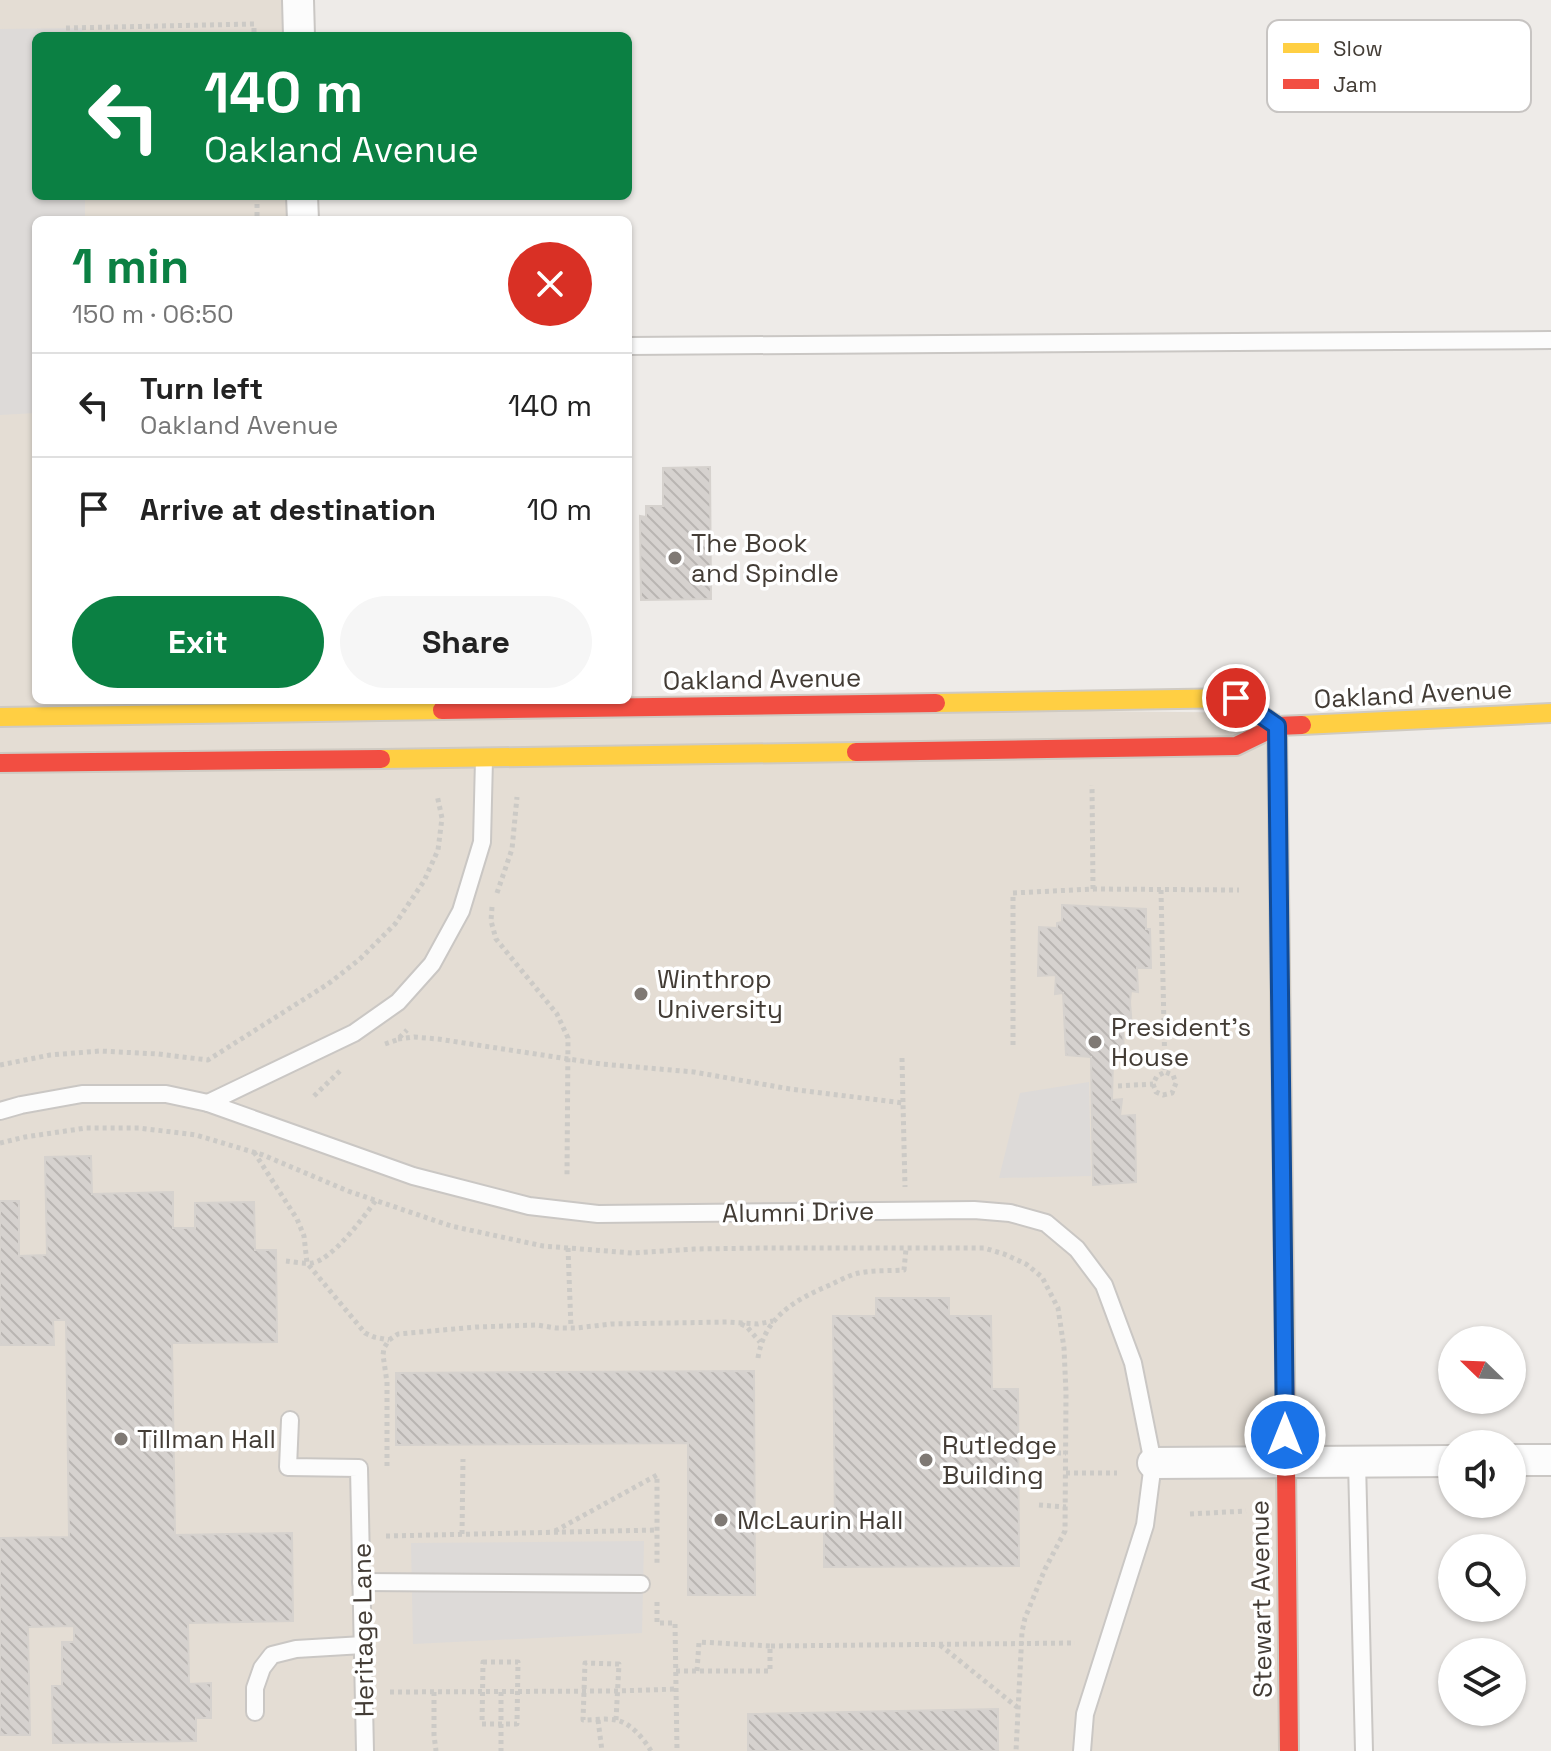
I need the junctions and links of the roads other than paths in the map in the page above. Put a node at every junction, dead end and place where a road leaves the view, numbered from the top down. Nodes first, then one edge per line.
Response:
1 (298, 0) edge
2 (299, 32) edge
3 (1551, 340) edge
4 (632, 346) edge
5 (321, 706) edge
6 (1551, 713) edge
7 (0, 717) edge
8 (484, 722) junction
9 (1277, 726) junction
10 (484, 758) junction
11 (321, 759) junction
12 (0, 763) edge
13 (208, 1103) junction
14 (0, 1111) edge
15 (290, 1420) dead end
16 (1526, 1460) edge
17 (1551, 1460) edge
18 (1438, 1461) edge
19 (1357, 1462) junction
20 (1153, 1463) junction
21 (1285, 1463) junction
22 (361, 1582) junction
23 (641, 1584) dead end
24 (363, 1645) junction
25 (255, 1712) dead end
26 (365, 1751) edge
27 (1082, 1751) edge
28 (1289, 1751) edge
29 (1364, 1751) edge

1 - 2 street
3 - 4 lane
5 - 7 main road, Oakland Avenue
5 - 8 main road, Oakland Avenue
5 - 11 street
6 - 9 main road, Oakland Avenue
8 - 9 main road, Oakland Avenue
8 - 10 main road
9 - 10 main road, Oakland Avenue
9 - 21 main road, Stewart Avenue
10 - 11 main road, Oakland Avenue
10 - 13 lane
11 - 12 main road, Oakland Avenue
13 - 14 lane, Alumni Drive
13 - 20 lane, Alumni Drive
15 - 22 lane, Heritage Lane
16 - 17 street
18 - 19 street
19 - 21 street
19 - 29 lane
20 - 21 street
20 - 27 lane, Alumni Drive
21 - 28 main road, Stewart Avenue
22 - 23 lane
22 - 24 lane, Heritage Lane
24 - 25 lane
24 - 26 lane, Heritage Lane

